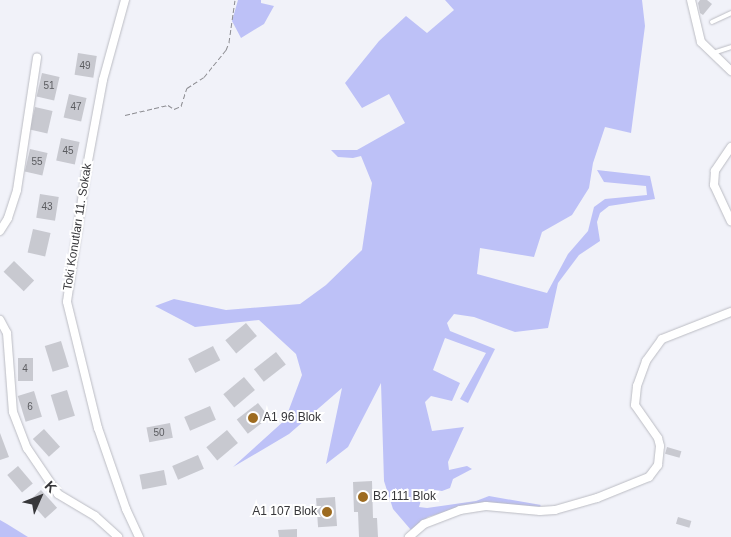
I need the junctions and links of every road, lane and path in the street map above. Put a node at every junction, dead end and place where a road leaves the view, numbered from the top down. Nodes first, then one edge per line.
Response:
1 (125, 0) edge
2 (235, 0) edge
3 (692, 0) edge
4 (731, 13) edge
5 (712, 22) dead end
6 (731, 47) edge
7 (711, 54) junction
8 (37, 58) dead end
9 (731, 71) edge
10 (125, 115) dead end
11 (731, 147) edge
12 (731, 221) edge
13 (0, 231) edge
14 (731, 312) edge
15 (0, 320) edge
16 (118, 537) edge
17 (139, 537) edge
18 (409, 537) edge

1 - 17 street, Toki Konutları 11. Sokak
2 - 10 path
3 - 7 street
4 - 5 lane
6 - 7 lane
7 - 9 street
8 - 13 street
11 - 12 street
14 - 18 street
15 - 16 street

